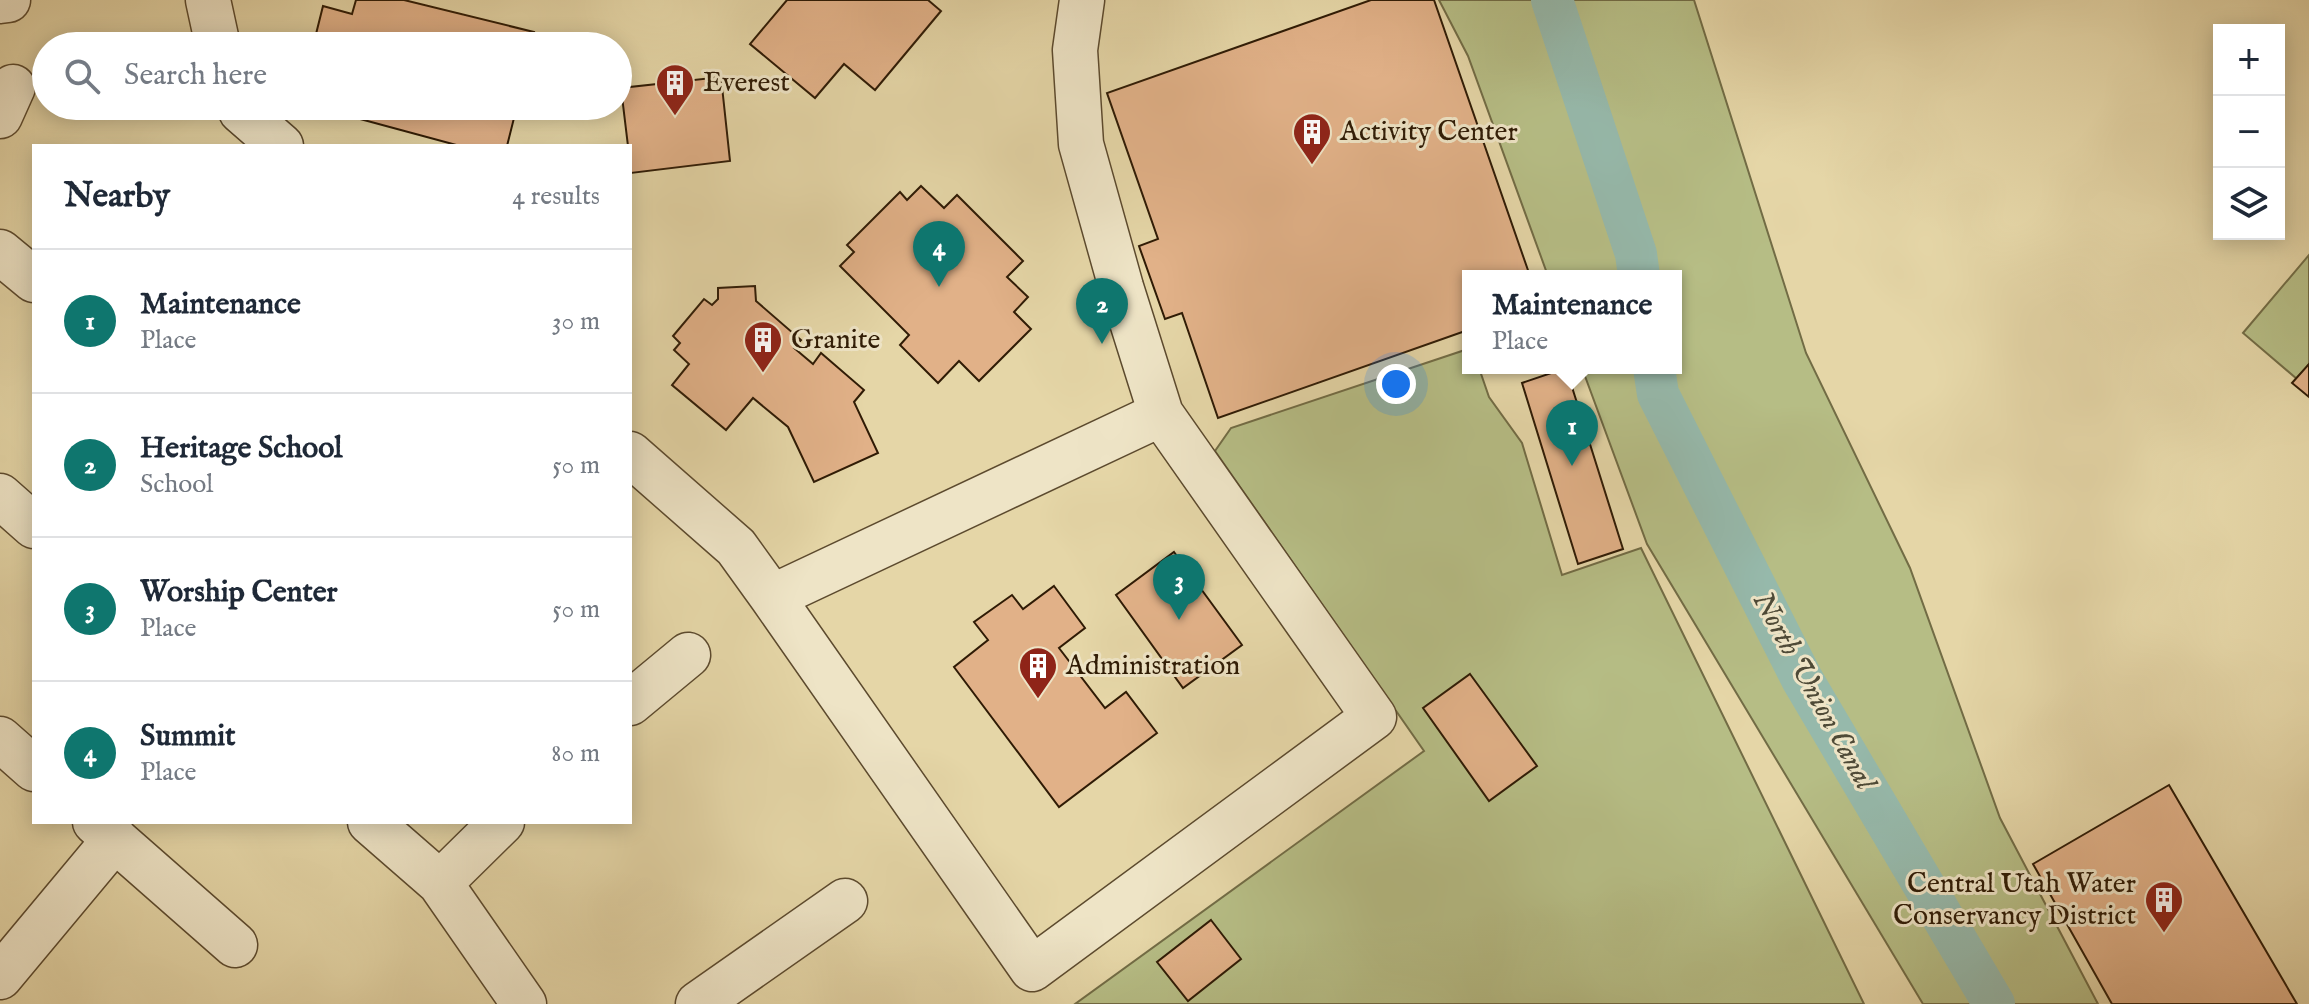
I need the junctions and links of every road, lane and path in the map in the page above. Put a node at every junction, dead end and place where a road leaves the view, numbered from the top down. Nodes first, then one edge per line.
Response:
1 (8, 0) edge
2 (208, 0) edge
3 (1082, 0) edge
4 (0, 1) edge
5 (215, 32) edge
6 (251, 120) edge
7 (279, 144) edge
8 (0, 252) edge
9 (32, 278) edge
10 (1161, 414) junction
11 (632, 456) edge
12 (0, 496) edge
13 (32, 524) edge
14 (772, 597) junction
15 (688, 655) dead end
16 (632, 701) edge
17 (0, 739) edge
18 (32, 767) edge
19 (372, 824) edge
20 (500, 824) edge
21 (105, 831) edge
22 (440, 883) junction
23 (845, 901) dead end
24 (235, 945) dead end
25 (0, 977) edge
26 (524, 1004) edge
27 (698, 1004) edge

1 - 4 street
2 - 5 street
3 - 10 street
6 - 7 street
8 - 9 street
10 - 14 street
10 - 14 street
11 - 14 street
12 - 13 street
15 - 16 street
17 - 18 street
19 - 22 street
20 - 22 street
21 - 24 street
21 - 25 street
22 - 26 street
23 - 27 street

